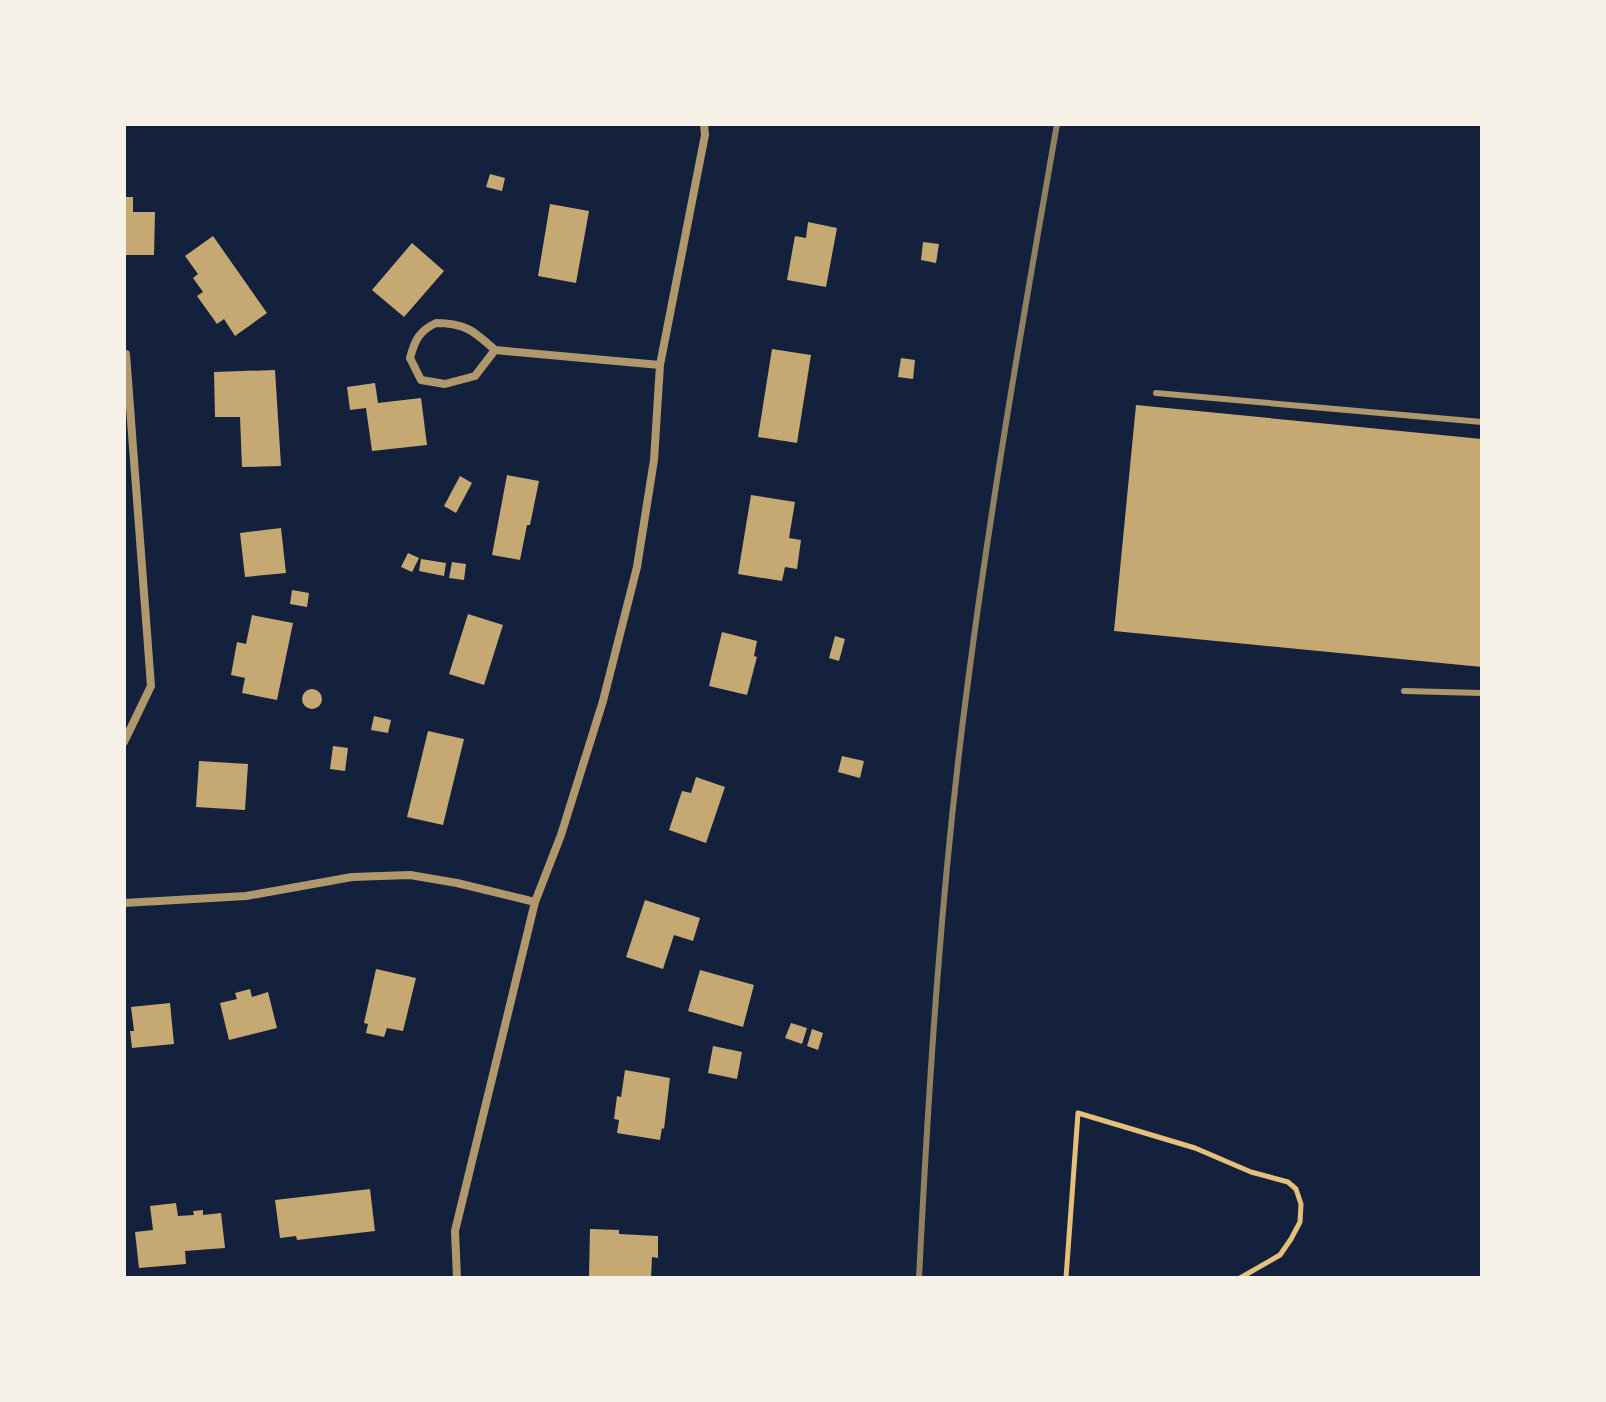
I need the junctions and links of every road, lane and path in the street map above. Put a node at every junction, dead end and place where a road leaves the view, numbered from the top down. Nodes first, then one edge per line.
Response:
1 (704, 124) edge
2 (495, 350) junction
3 (126, 354) edge
4 (660, 365) junction
5 (1156, 393) dead end
6 (1482, 422) edge
7 (1404, 691) dead end
8 (1482, 693) edge
9 (124, 742) edge
10 (535, 902) junction
11 (124, 903) edge
12 (457, 1278) edge
13 (1066, 1278) edge
14 (1240, 1278) edge

1 - 4 street
2 - 2 street
2 - 4 street
3 - 9 street
4 - 10 street
5 - 6 lane
7 - 8 lane
10 - 11 street
10 - 12 street
13 - 14 path

